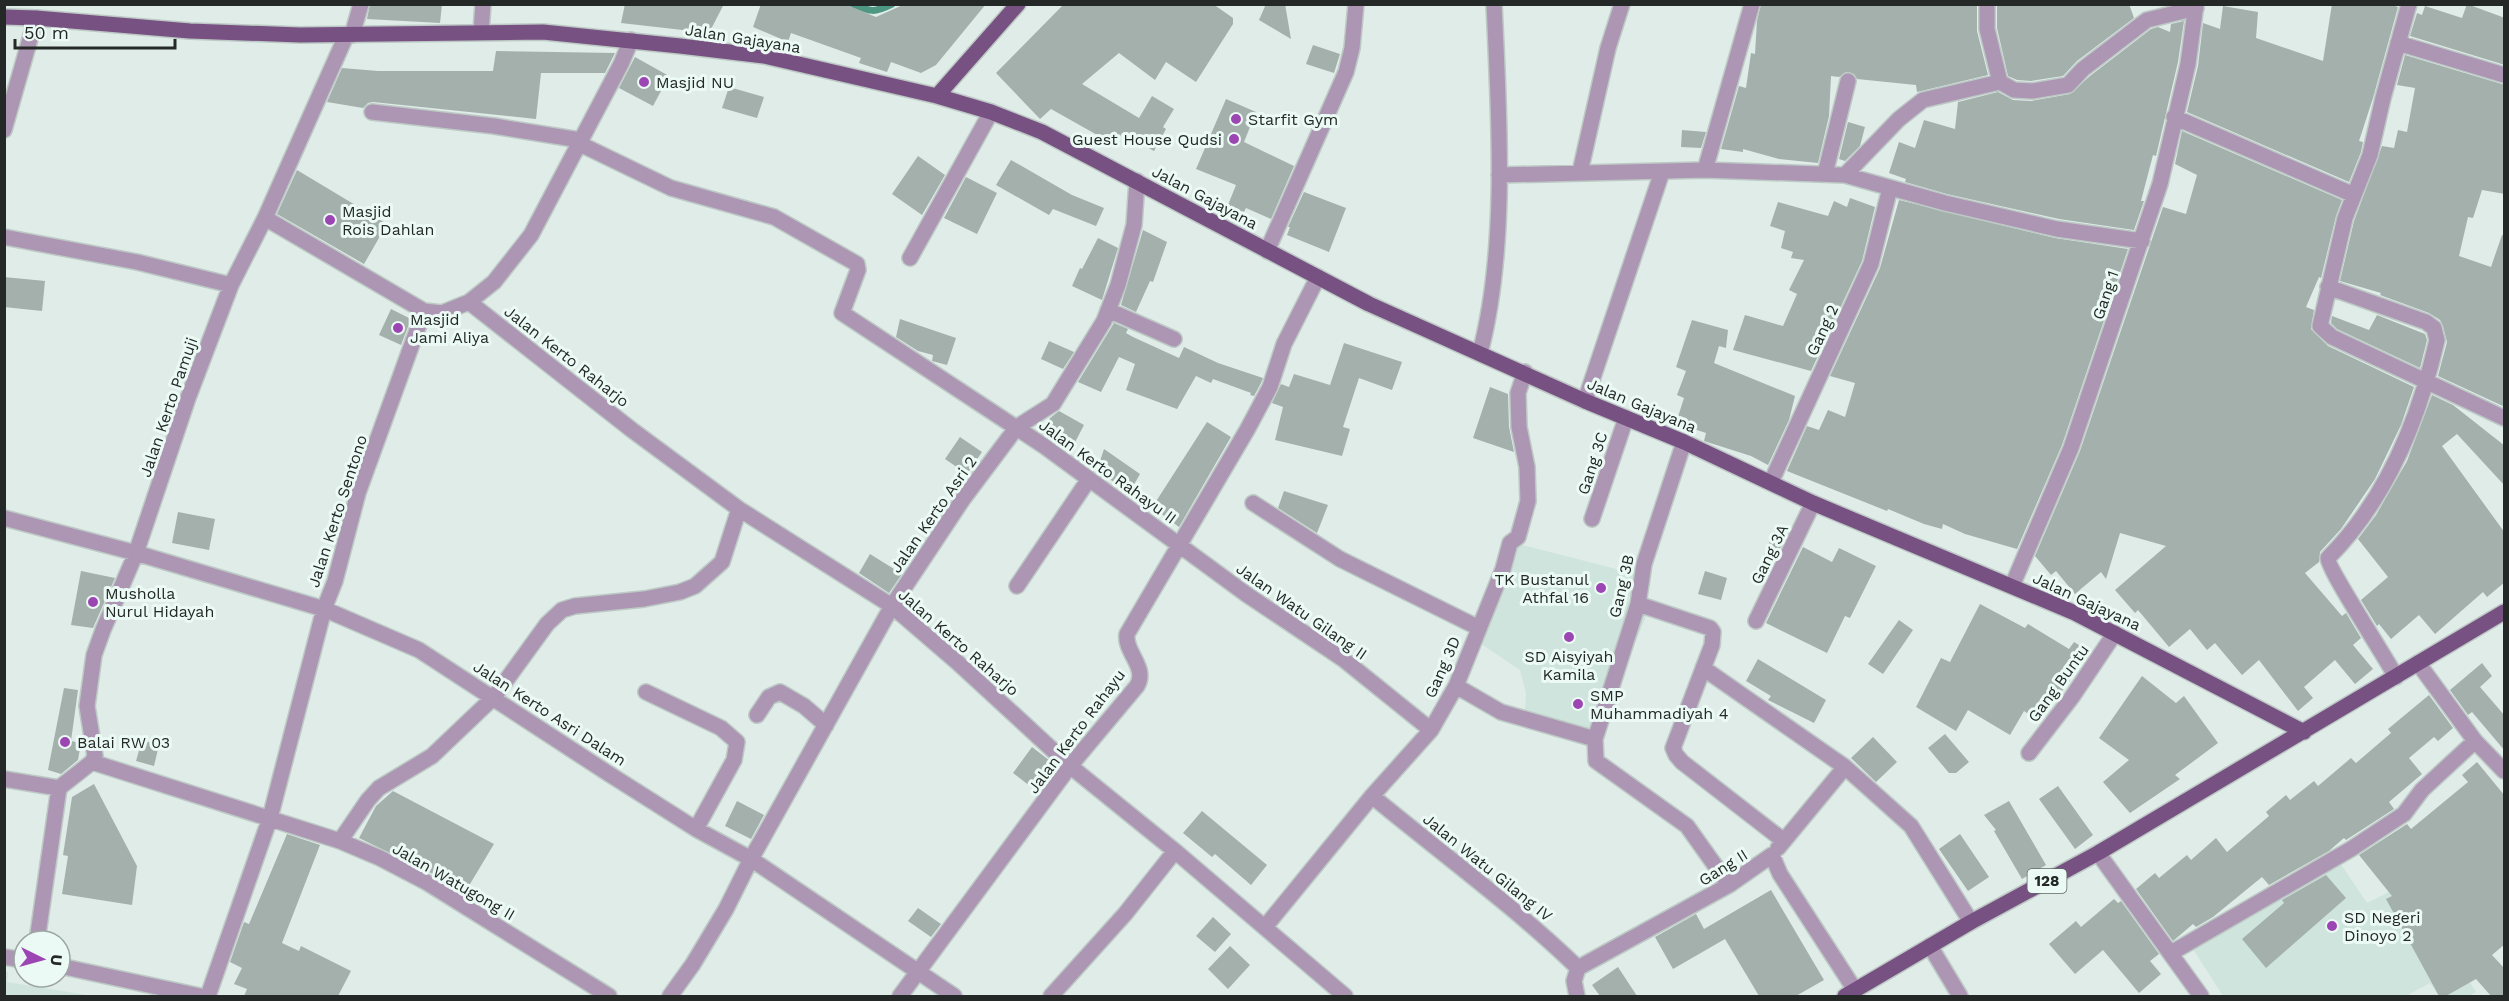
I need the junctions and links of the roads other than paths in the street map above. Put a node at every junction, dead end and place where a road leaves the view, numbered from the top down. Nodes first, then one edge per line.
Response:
1 (361, 4) edge
2 (483, 4) edge
3 (1018, 4) edge
4 (1356, 4) edge
5 (1494, 4) edge
6 (1622, 4) edge
7 (1752, 4) edge
8 (1987, 4) edge
9 (2409, 4) edge
10 (2196, 6) edge
11 (4, 17) edge
12 (36, 18) junction
13 (481, 32) junction
14 (349, 36) junction
15 (630, 40) junction
16 (2398, 43) junction
17 (2505, 75) edge
18 (1848, 81) dead end
19 (2000, 82) junction
20 (937, 96) junction
21 (372, 112) dead end
22 (991, 112) junction
23 (2174, 117) junction
24 (4, 130) edge
25 (579, 142) junction
26 (1704, 170) junction
27 (1580, 172) junction
28 (1662, 172) junction
29 (1826, 174) junction
30 (1499, 175) junction
31 (1845, 175) junction
32 (1137, 181) junction
33 (1890, 188) junction
34 (2354, 195) junction
35 (265, 218) junction
36 (4, 237) edge
37 (2142, 241) junction
38 (1267, 251) junction
39 (910, 258) dead end
40 (1318, 277) junction
41 (231, 285) junction
42 (2328, 287) junction
43 (469, 302) junction
44 (1108, 310) junction
45 (424, 312) junction
46 (1174, 339) dead end
47 (1480, 353) junction
48 (1525, 372) junction
49 (2427, 383) junction
50 (1585, 401) junction
51 (1626, 418) junction
52 (2505, 418) edge
53 (1017, 427) junction
54 (1684, 442) junction
55 (1089, 479) junction
56 (1771, 482) junction
57 (1814, 502) junction
58 (1253, 503) dead end
59 (739, 509) junction
60 (4, 518) edge
61 (1593, 519) dead end
62 (1178, 545) junction
63 (136, 553) junction
64 (1017, 586) dead end
65 (2012, 586) junction
66 (1638, 604) junction
67 (892, 606) junction
68 (324, 609) junction
69 (2505, 612) edge
70 (1756, 621) dead end
71 (1479, 628) junction
72 (2115, 633) junction
73 (2418, 663) junction
74 (1703, 668) junction
75 (2396, 677) junction
76 (1456, 686) junction
77 (646, 692) dead end
78 (494, 698) junction
79 (757, 716) dead end
80 (826, 725) junction
81 (1431, 730) junction
82 (2304, 732) junction
83 (1595, 739) junction
84 (2475, 741) junction
85 (2029, 753) dead end
86 (92, 762) junction
87 (1070, 766) junction
88 (1845, 767) junction
89 (2505, 771) edge
90 (4, 779) edge
91 (59, 788) junction
92 (1372, 796) junction
93 (270, 818) junction
94 (696, 829) junction
95 (340, 841) junction
96 (1784, 841) junction
97 (1175, 851) junction
98 (2098, 853) junction
99 (1772, 855) junction
100 (751, 859) junction
101 (1730, 885) junction
102 (1971, 922) junction
103 (1265, 927) junction
104 (39, 929) edge
105 (1930, 946) junction
106 (2171, 953) junction
107 (1578, 968) junction
108 (72, 969) edge
109 (919, 971) junction
110 (1850, 993) edge
111 (200, 996) edge
112 (208, 996) edge
113 (609, 996) edge
114 (670, 996) edge
115 (900, 996) edge
116 (954, 996) edge
117 (1051, 996) edge
118 (1345, 996) edge
119 (1577, 996) edge
120 (1960, 996) edge
121 (2201, 996) edge

1 - 14 street, Jalan Kerto Pamuji
2 - 13 street
3 - 20 main road
4 - 38 street
5 - 30 street
6 - 27 street
7 - 26 street
8 - 19 street
9 - 16 street
10 - 19 street
10 - 23 street, Gang 1
11 - 12 main road, Jalan Gajayana
12 - 14 main road, Jalan Gajayana
12 - 24 street
13 - 14 main road, Jalan Gajayana
13 - 15 main road, Jalan Gajayana
14 - 35 street, Jalan Kerto Pamuji
15 - 20 main road, Jalan Gajayana
15 - 25 street
16 - 17 street
16 - 34 street
18 - 29 street
19 - 31 street
20 - 22 main road, Jalan Gajayana
21 - 25 street
22 - 32 main road, Jalan Gajayana
22 - 39 street
23 - 34 street
23 - 37 street, Gang 1
25 - 43 street
25 - 53 street, Jalan Kerto Rahayu II
26 - 28 street
26 - 29 street
27 - 28 street
27 - 30 street
28 - 50 street
29 - 31 street
30 - 47 street
31 - 33 street
32 - 38 main road, Jalan Gajayana
32 - 44 street, Jalan Kerto Asri 2
33 - 37 street
33 - 56 street, Gang 2
34 - 42 street
35 - 41 street, Jalan Kerto Pamuji
35 - 45 street
36 - 41 street
37 - 65 street, Gang 1
38 - 40 main road, Jalan Gajayana
40 - 47 main road, Jalan Gajayana
40 - 62 street, Jalan Kerto Rahayu
41 - 63 street, Jalan Kerto Pamuji
42 - 49 street
42 - 49 street
43 - 45 street
43 - 59 street, Jalan Kerto Raharjo
44 - 46 street
44 - 53 street, Jalan Kerto Asri 2
45 - 68 street, Jalan Kerto Sentono
47 - 48 main road, Jalan Gajayana
48 - 50 main road, Jalan Gajayana
48 - 71 street, Gang 3D
49 - 52 street
49 - 75 street
50 - 51 main road, Jalan Gajayana
51 - 54 main road, Jalan Gajayana
51 - 61 street, Gang 3C
53 - 55 street, Jalan Kerto Rahayu II
53 - 67 street, Jalan Kerto Asri 2
54 - 56 main road, Jalan Gajayana
54 - 66 street, Gang 3B
55 - 62 street, Jalan Kerto Rahayu II
55 - 64 street
56 - 57 main road, Jalan Gajayana
57 - 65 main road, Jalan Gajayana
57 - 70 street, Gang 3A
58 - 71 street
59 - 67 street, Jalan Kerto Raharjo
59 - 78 street
60 - 63 street, Jalan Kerto Asri Dalam
62 - 81 street, Jalan Watu Gilang II
62 - 87 street, Jalan Kerto Rahayu
63 - 68 street, Jalan Kerto Asri Dalam
63 - 86 street, Jalan Kerto Pamuji
65 - 72 main road, Jalan Gajayana
66 - 74 street
66 - 83 street, Gang 3B
67 - 80 street, Jalan Kerto Asri 2
67 - 87 street, Jalan Kerto Raharjo
68 - 78 street, Jalan Kerto Asri Dalam
68 - 93 street, Jalan Kerto Sentono
69 - 73 main road, 128
71 - 76 street, Gang 3D
72 - 82 main road, Jalan Gajayana
72 - 85 street, Gang Buntu
73 - 75 main road, 128
73 - 84 street
74 - 88 street
74 - 96 street
75 - 82 main road, 128
76 - 81 street, Gang 3D
76 - 83 street
77 - 94 street
78 - 94 street, Jalan Kerto Asri Dalam
78 - 95 street
79 - 80 street
80 - 100 street, Jalan Kerto Asri 2
81 - 92 street, Gang 3D
82 - 98 main road, 128
83 - 101 street
84 - 89 street
84 - 106 street
86 - 91 street
86 - 93 street, Jalan Watugong II
87 - 97 street, Jalan Kerto Raharjo
87 - 109 street, Jalan Kerto Rahayu
88 - 96 street
88 - 102 street
90 - 91 street
91 - 104 street
92 - 103 street, Gang 3D
92 - 107 street, Jalan Watu Gilang IV
93 - 95 street, Jalan Watugong II
93 - 112 street, Jalan Kerto Sentono
94 - 100 street, Jalan Kerto Asri Dalam
95 - 113 street, Jalan Watugong II
96 - 99 street
97 - 103 street, Jalan Kerto Raharjo
97 - 117 street
98 - 102 main road, 128
98 - 106 street
99 - 101 street, Gang II
99 - 110 street, Gang II
100 - 109 street, Jalan Kerto Asri Dalam
100 - 114 street, Jalan Kerto Asri 2
101 - 107 street, Gang II
102 - 105 main road, 128
103 - 118 street, Jalan Kerto Raharjo
105 - 110 main road, 128
105 - 120 street
106 - 121 street
107 - 119 street
108 - 111 street
109 - 115 street, Jalan Kerto Rahayu
109 - 116 street, Jalan Kerto Asri Dalam

